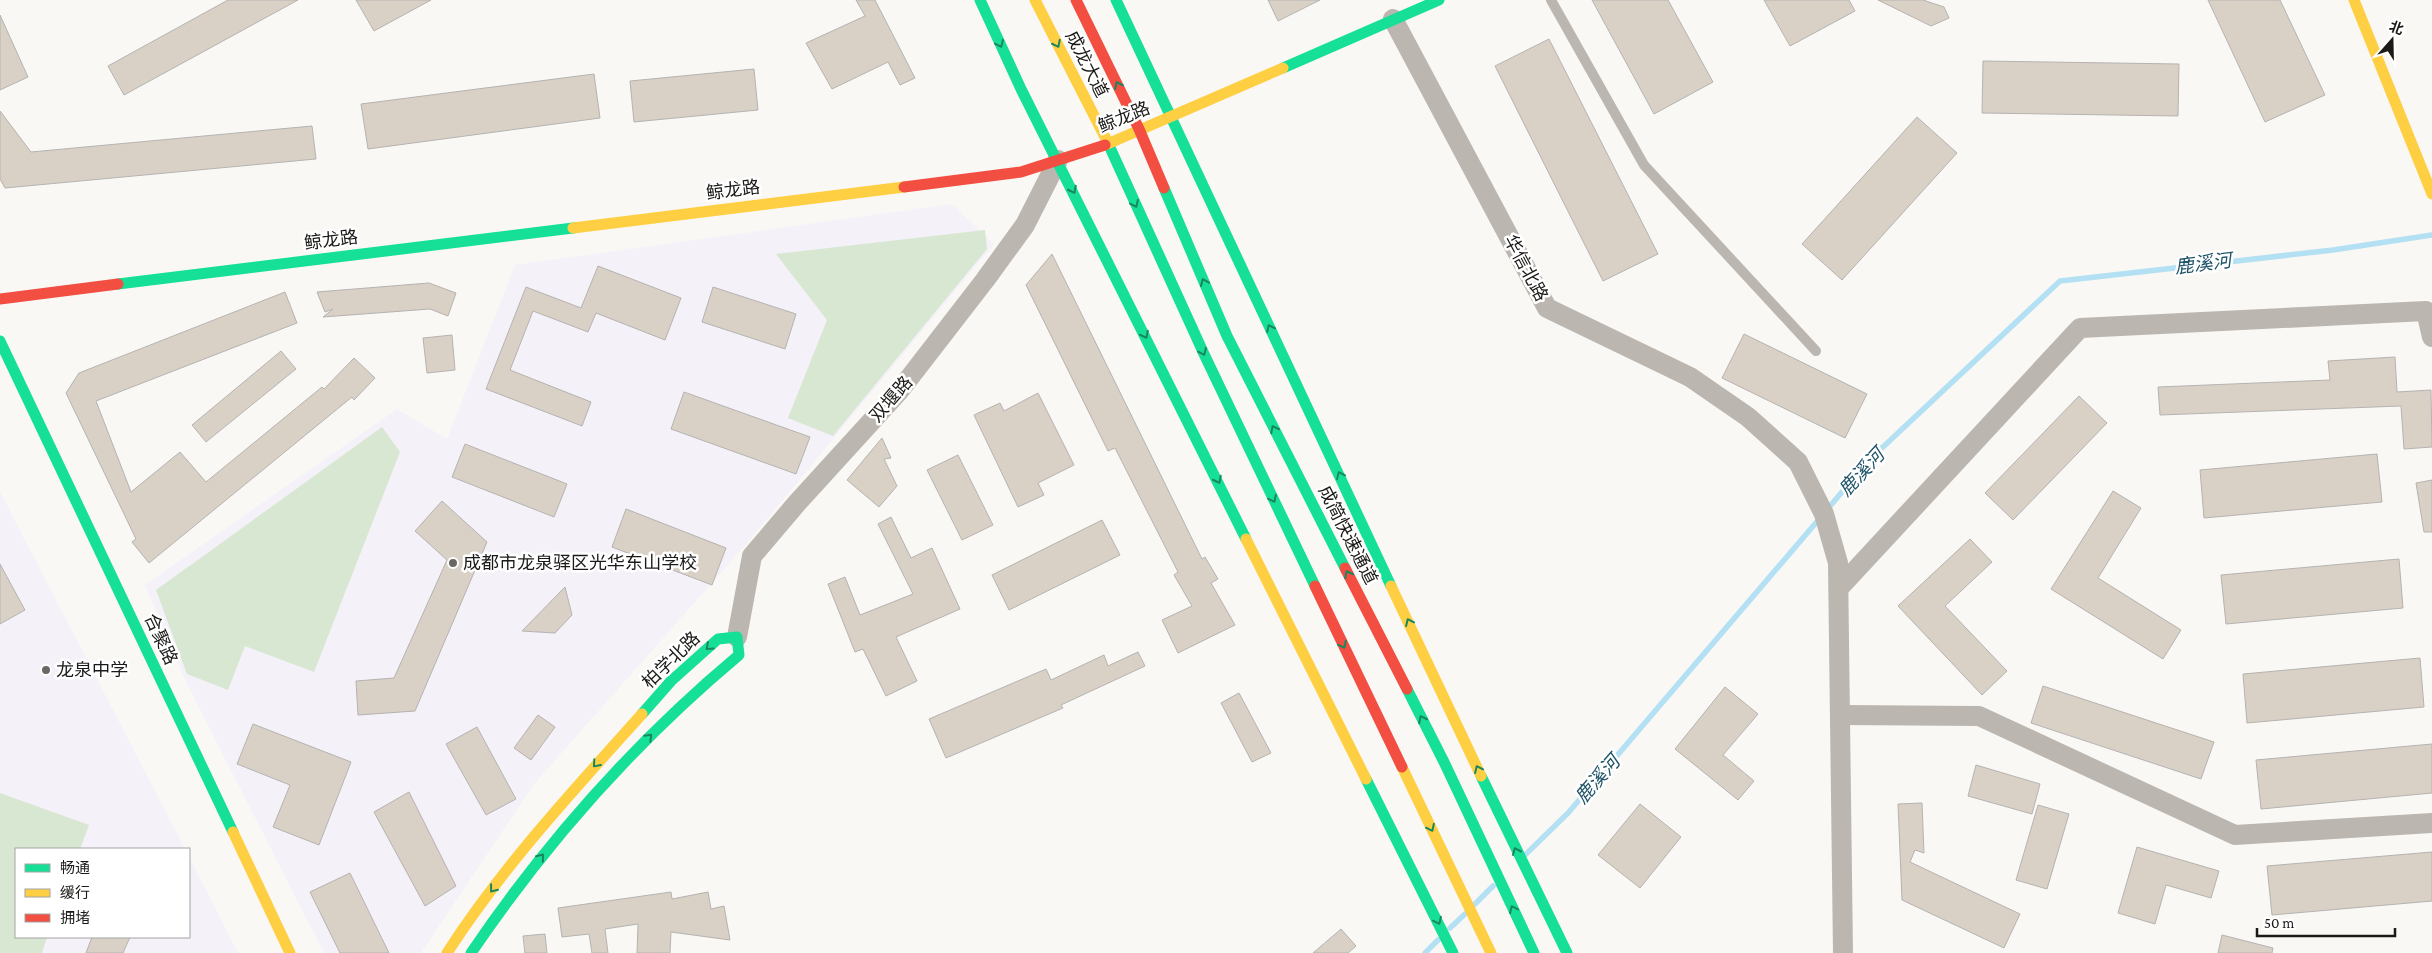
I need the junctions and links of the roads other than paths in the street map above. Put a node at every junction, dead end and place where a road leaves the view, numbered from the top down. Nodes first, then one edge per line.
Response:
1 (980, 0) edge
2 (1035, 0) edge
3 (1076, 0) edge
4 (1116, 0) edge
5 (1439, 0) edge
6 (1551, 0) edge
7 (2354, 0) edge
8 (1393, 19) junction
9 (1171, 117) junction
10 (1139, 129) junction
11 (1108, 144) junction
12 (1058, 160) junction
13 (2432, 194) edge
14 (0, 299) edge
15 (2432, 337) edge
16 (0, 341) edge
17 (1816, 351) dead end
18 (1839, 588) junction
19 (737, 637) junction
20 (1842, 715) junction
21 (2432, 823) edge
22 (290, 953) edge
23 (447, 953) edge
24 (471, 953) edge
25 (1453, 953) edge
26 (1491, 953) edge
27 (1534, 953) edge
28 (1567, 953) edge
29 (1843, 953) edge

1 -> 12 main road
2 -> 11 main road, 成龙大道
10 -> 3 main road, 成龙大道
4 - 9 main road
5 - 8 main road, 鲸龙路
6 - 17 lane
7 - 13 main road
8 - 9 main road, 鲸龙路
8 - 18 street, 华信北路
9 - 10 main road, 鲸龙路
28 -> 9 main road
10 - 11 main road, 鲸龙路
27 -> 10 main road, 成简快速通道
11 - 12 main road, 鲸龙路
11 -> 26 main road
12 - 14 main road, 鲸龙路
12 - 19 street, 双堰路
12 -> 25 main road
15 - 18 street
16 - 22 main road, 合聚路
18 - 20 street
19 -> 23 main road, 柏学北路
24 -> 19 main road
20 - 21 street
20 - 29 street

